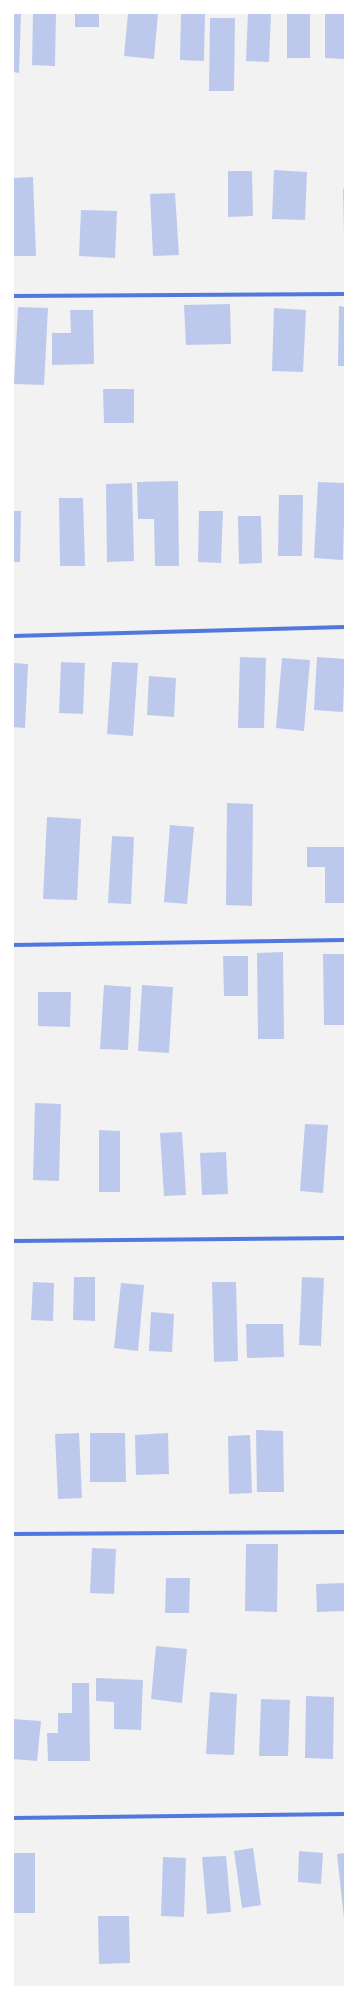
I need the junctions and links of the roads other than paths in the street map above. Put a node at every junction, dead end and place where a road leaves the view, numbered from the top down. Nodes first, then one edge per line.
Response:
1 (345, 294) edge
2 (13, 296) edge
3 (345, 627) edge
4 (13, 636) edge
5 (345, 940) edge
6 (13, 945) edge
7 (345, 1238) edge
8 (13, 1241) edge
9 (345, 1532) edge
10 (13, 1534) edge
11 (345, 1814) edge
12 (13, 1818) edge

1 - 2 street
3 - 4 street
5 - 6 street
7 - 8 street
9 - 10 street
11 - 12 street

